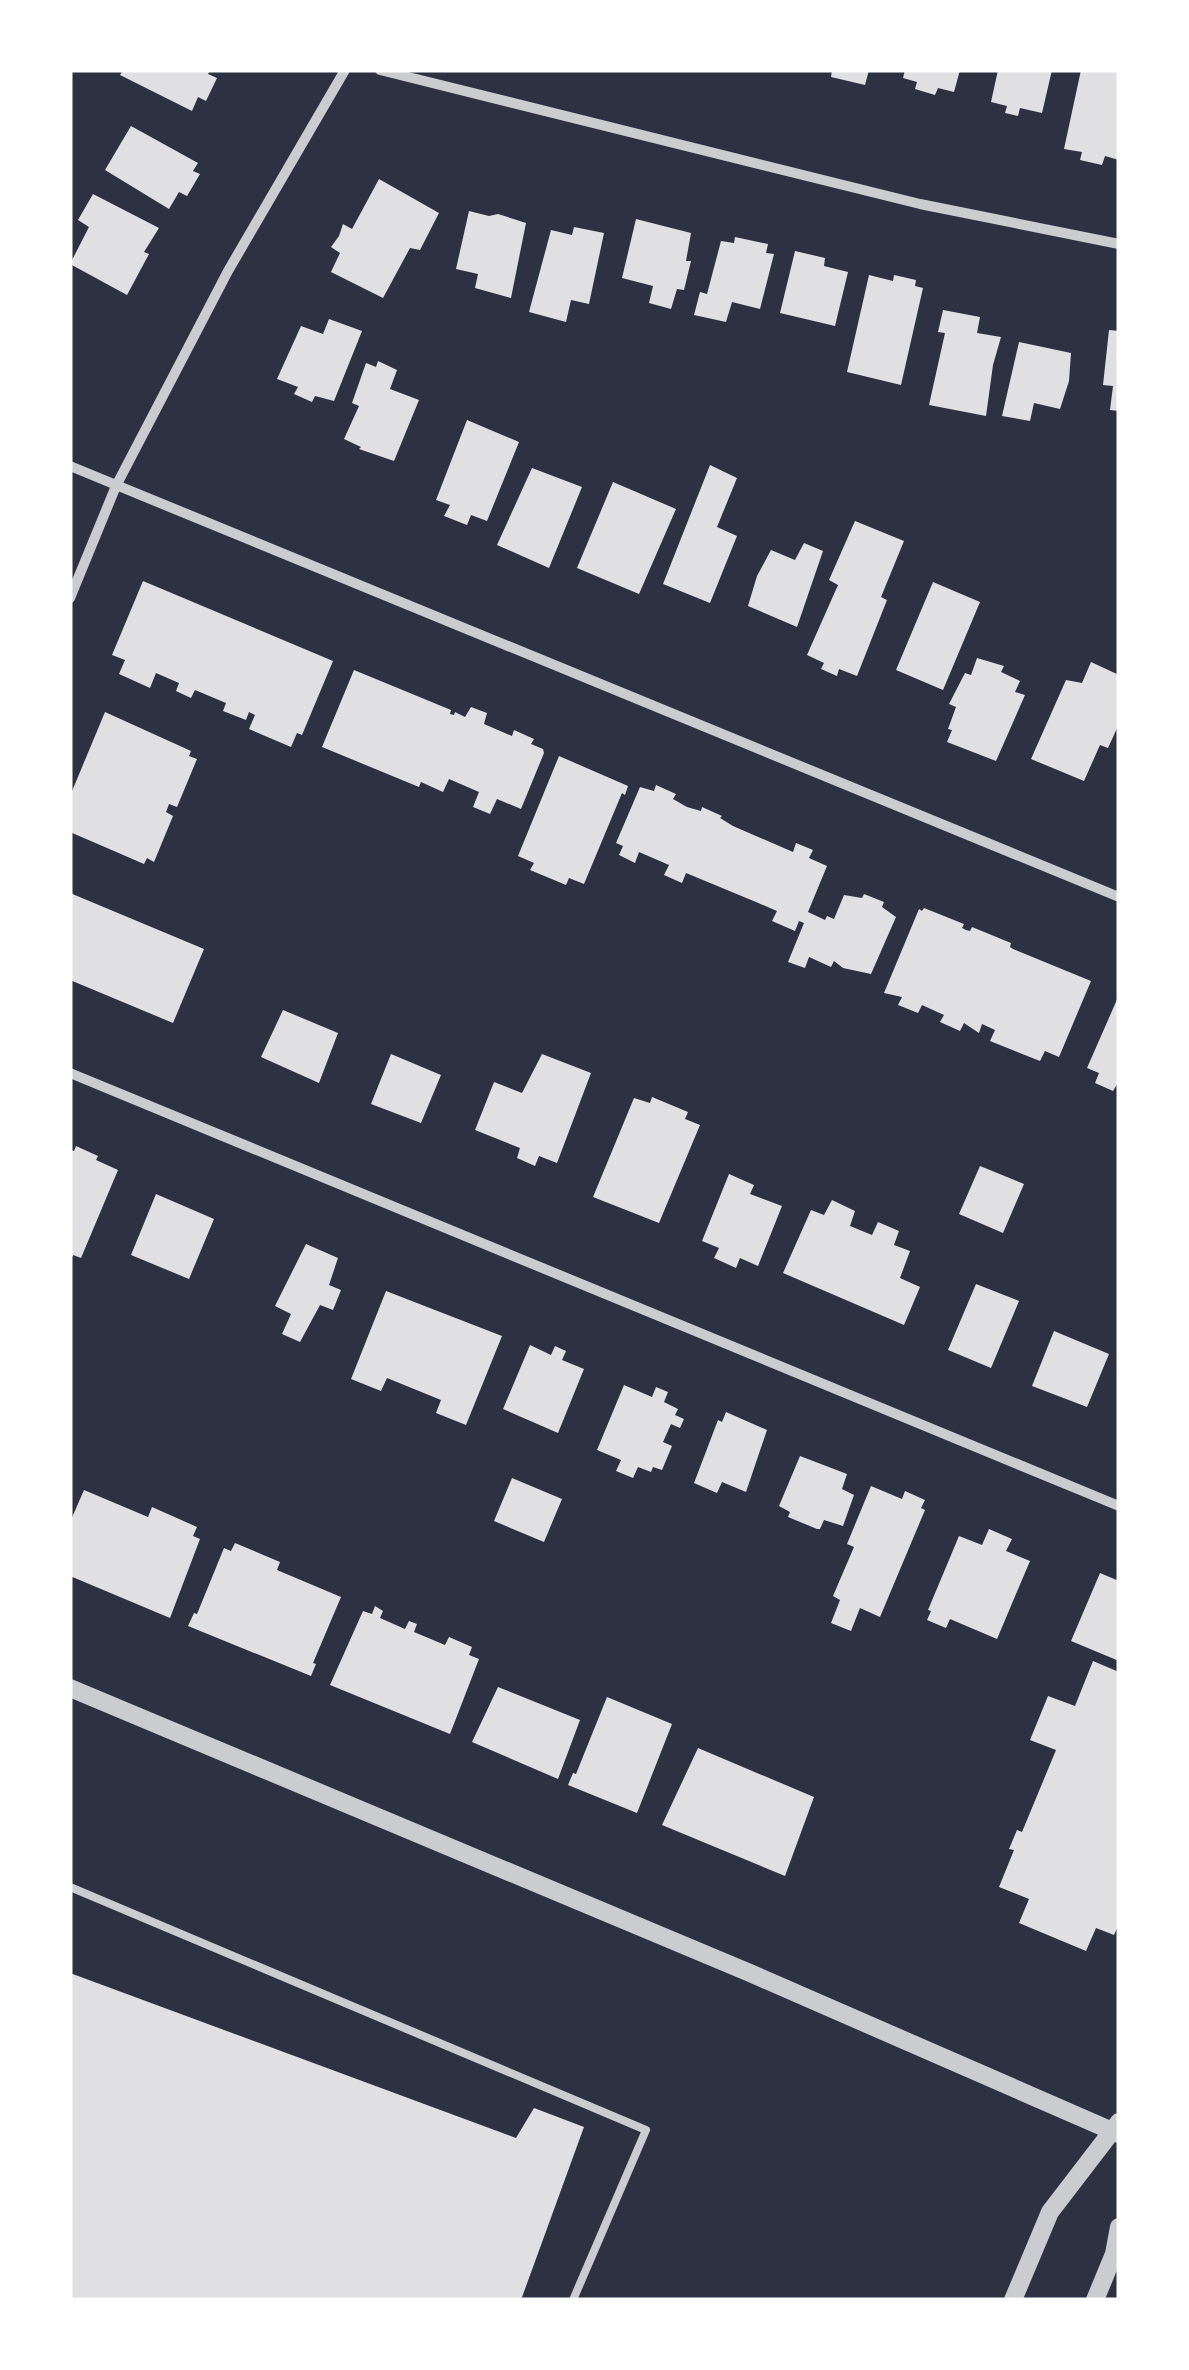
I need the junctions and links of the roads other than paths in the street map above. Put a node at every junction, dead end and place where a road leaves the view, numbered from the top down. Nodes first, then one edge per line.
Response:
1 (345, 70) edge
2 (380, 70) edge
3 (1119, 244) edge
4 (70, 466) edge
5 (116, 486) junction
6 (70, 598) edge
7 (1119, 897) edge
8 (70, 1073) edge
9 (1119, 1506) edge
10 (70, 1688) edge
11 (70, 1888) edge
12 (1117, 2129) edge
13 (1119, 2227) edge
14 (573, 2300) edge
15 (1013, 2300) edge
16 (1095, 2300) edge

1 - 5 street
2 - 3 street
4 - 5 street
5 - 6 street
5 - 7 street
8 - 9 street
10 - 12 street
11 - 14 lane
12 - 15 street
13 - 16 street

